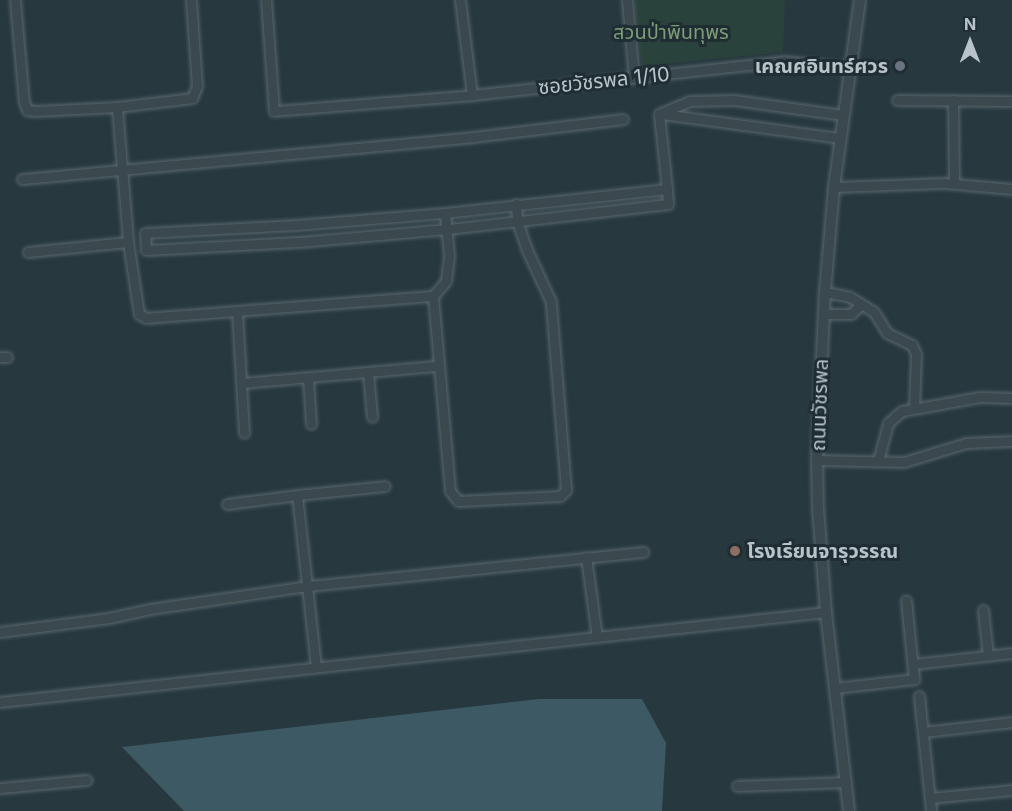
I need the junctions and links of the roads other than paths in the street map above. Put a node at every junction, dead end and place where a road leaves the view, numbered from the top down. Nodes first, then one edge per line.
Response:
1 (15, 0) edge
2 (191, 0) edge
3 (266, 0) edge
4 (460, 0) edge
5 (627, 0) edge
6 (861, 0) edge
7 (850, 68) junction
8 (634, 78) junction
9 (472, 95) junction
10 (897, 100) dead end
11 (953, 100) junction
12 (1011, 101) edge
13 (117, 107) junction
14 (659, 114) junction
15 (843, 115) junction
16 (623, 118) dead end
17 (840, 138) junction
18 (122, 170) junction
19 (22, 179) dead end
20 (954, 183) junction
21 (834, 186) junction
22 (667, 189) junction
23 (1012, 189) edge
24 (516, 204) junction
25 (445, 213) junction
26 (517, 221) junction
27 (296, 225) junction
28 (447, 229) junction
29 (128, 242) junction
30 (297, 242) junction
31 (28, 252) dead end
32 (825, 292) junction
33 (433, 296) junction
34 (860, 305) junction
35 (237, 311) junction
36 (824, 314) junction
37 (438, 366) junction
38 (368, 372) junction
39 (308, 378) junction
40 (242, 383) junction
41 (1012, 398) edge
42 (914, 408) junction
43 (372, 417) dead end
44 (311, 424) dead end
45 (244, 433) dead end
46 (1012, 441) edge
47 (818, 460) junction
48 (878, 461) junction
49 (385, 486) dead end
50 (297, 495) junction
51 (227, 504) dead end
52 (643, 552) dead end
53 (586, 557) junction
54 (308, 586) junction
55 (906, 600) dead end
56 (983, 610) dead end
57 (826, 612) junction
58 (0, 632) edge
59 (597, 637) junction
60 (1012, 653) edge
61 (988, 655) junction
62 (913, 664) junction
63 (316, 667) junction
64 (835, 688) junction
65 (919, 696) dead end
66 (0, 702) edge
67 (1012, 722) edge
68 (923, 732) junction
69 (87, 780) dead end
70 (846, 782) junction
71 (737, 786) dead end
72 (0, 788) edge
73 (1012, 790) edge
74 (930, 798) junction
75 (849, 811) edge
76 (931, 811) edge

1 - 13 street
2 - 13 street
3 - 9 street, ซอยวัชรพล 1/10
4 - 9 street
5 - 8 street
6 - 7 street, ถนนวัชรพล
7 - 8 street, ซอยวัชรพล 1/10
7 - 15 street, ถนนวัชรพล
8 - 9 street, ซอยวัชรพล 1/10
10 - 11 street
11 - 12 street
11 - 20 street
13 - 18 street
14 - 15 street
14 - 17 street
14 - 22 street
15 - 17 street, ถนนวัชรพล
16 - 18 street
17 - 21 street, ถนนวัชรพล
18 - 19 street
18 - 29 street
20 - 21 street
20 - 23 street
21 - 32 street, ถนนวัชรพล
22 - 24 street
22 - 26 street
24 - 25 street
24 - 26 street
25 - 27 street
25 - 28 street
26 - 28 street
26 - 37 street
27 - 30 street
27 - 30 street
28 - 30 street
28 - 33 street
29 - 31 street
29 - 35 street
32 - 34 street
32 - 36 street, ถนนวัชรพล
33 - 35 street
33 - 37 street
34 - 36 street
34 - 42 street
35 - 40 street
36 - 47 street, ถนนวัชรพล
37 - 38 street
38 - 39 street
38 - 43 street
39 - 40 street
39 - 44 street
40 - 45 street
41 - 42 street
42 - 48 street
46 - 48 street
47 - 48 street
47 - 57 street, ถนนวัชรพล
49 - 50 street
50 - 51 street
50 - 54 street
52 - 53 street
53 - 54 street
53 - 59 street
54 - 58 street
54 - 63 street
55 - 62 street
56 - 61 street
57 - 59 street
57 - 64 street, ถนนวัชรพล
59 - 63 street
60 - 61 street
61 - 62 street
62 - 64 street
63 - 66 street
64 - 70 street, ถนนวัชรพล
65 - 68 street
67 - 68 street
68 - 74 street
69 - 72 street
70 - 71 street
70 - 75 street, ถนนวัชรพล
73 - 74 street
74 - 76 street

